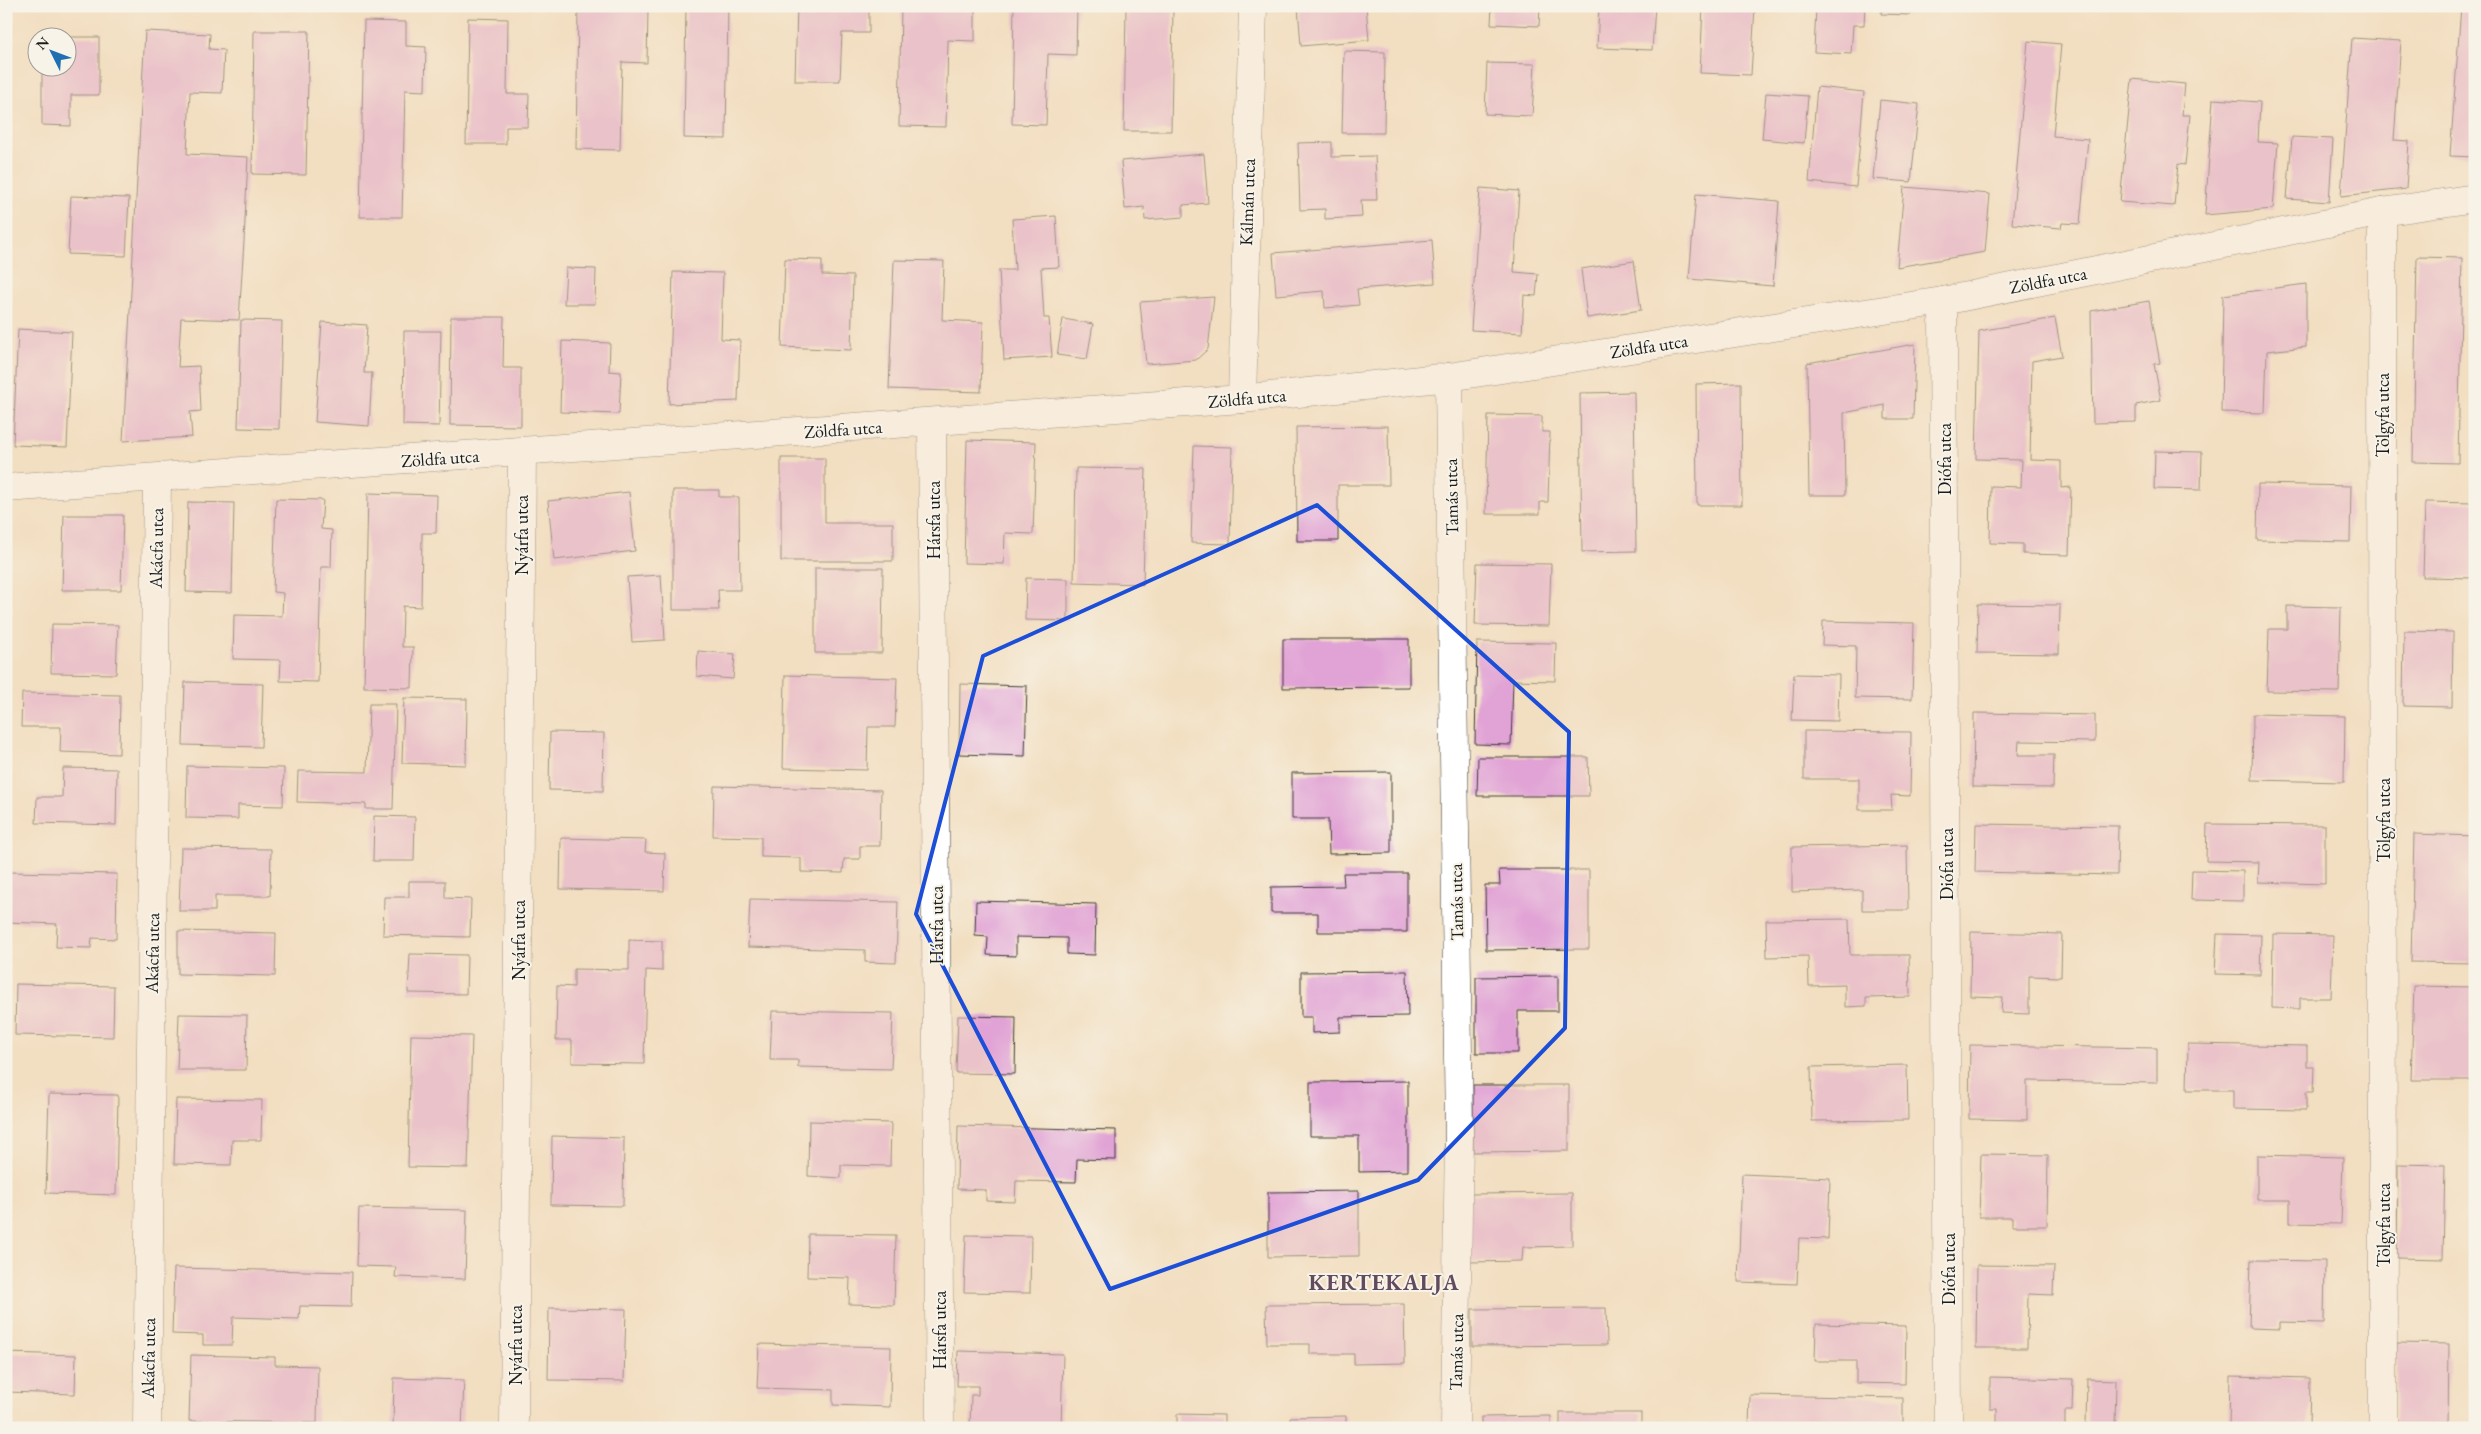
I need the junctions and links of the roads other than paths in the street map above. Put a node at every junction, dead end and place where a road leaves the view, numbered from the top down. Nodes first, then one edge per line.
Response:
1 (1253, 6) edge
2 (2475, 198) edge
3 (2382, 212) junction
4 (1944, 301) junction
5 (1449, 377) junction
6 (1242, 399) junction
7 (932, 422) junction
8 (522, 452) junction
9 (157, 478) junction
10 (6, 488) edge
11 (147, 1428) edge
12 (514, 1428) edge
13 (940, 1428) edge
14 (1455, 1428) edge
15 (1948, 1428) edge
16 (2383, 1428) edge

1 - 6 street, Kálmán utca
2 - 3 street, Zöldfa utca
3 - 4 street, Zöldfa utca
3 - 16 street, Tölgyfa utca
4 - 5 street, Zöldfa utca
4 - 15 street, Diófa utca
5 - 6 street, Zöldfa utca
5 - 14 street, Tamás utca
6 - 7 street, Zöldfa utca
7 - 8 street, Zöldfa utca
7 - 13 street, Hársfa utca
8 - 9 street, Zöldfa utca
8 - 12 street, Nyárfa utca
9 - 10 street, Zöldfa utca
9 - 11 street, Akácfa utca

